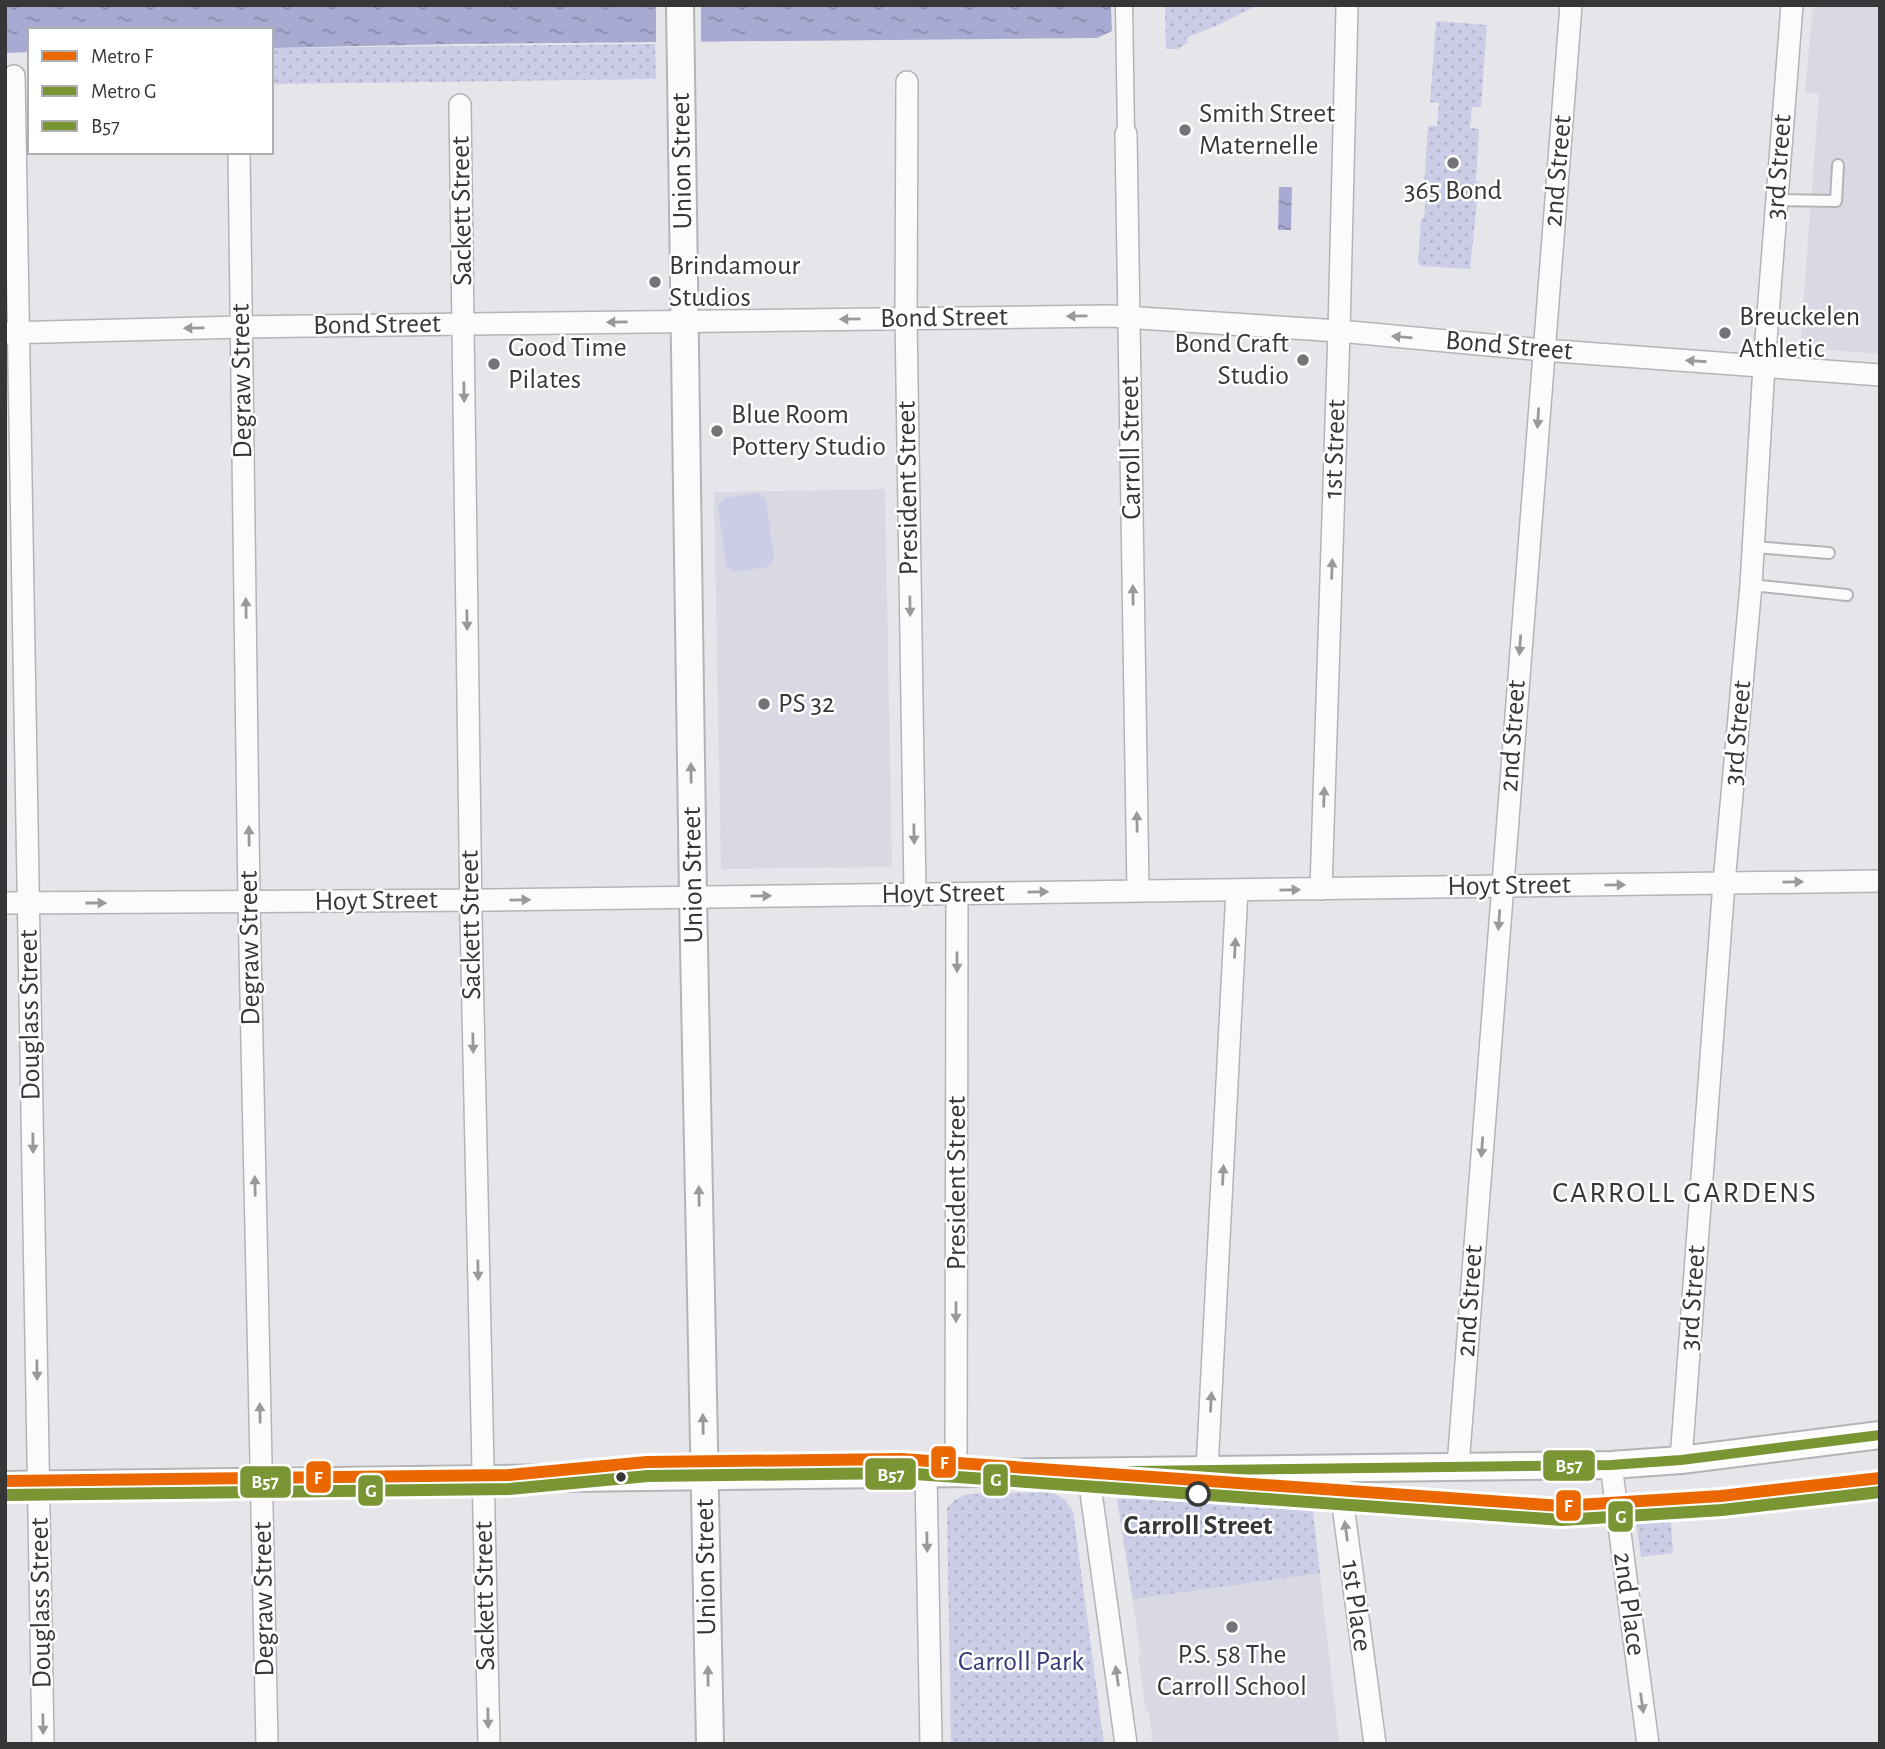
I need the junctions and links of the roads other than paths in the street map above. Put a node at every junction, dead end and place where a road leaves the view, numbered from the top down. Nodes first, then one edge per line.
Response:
1 (680, 5) edge
2 (1124, 5) edge
3 (1571, 5) edge
4 (1792, 5) edge
5 (1347, 8) dead end
6 (14, 76) dead end
7 (906, 82) dead end
8 (460, 105) dead end
9 (1126, 134) joint
10 (239, 154) edge
11 (1838, 165) dead end
12 (1776, 201) junction
13 (1129, 317) junction
14 (906, 318) junction
15 (685, 321) junction
16 (464, 324) junction
17 (242, 327) junction
18 (1339, 331) junction
19 (12, 332) edge
20 (1543, 350) junction
21 (1764, 366) junction
22 (1880, 375) edge
23 (1754, 547) junction
24 (1829, 553) dead end
25 (1751, 585) junction
26 (1847, 595) dead end
27 (1880, 881) edge
28 (1724, 883) junction
29 (1502, 886) junction
30 (1321, 889) junction
31 (1138, 890) junction
32 (1237, 890) junction
33 (915, 894) junction
34 (957, 894) junction
35 (693, 897) junction
36 (471, 900) junction
37 (249, 902) junction
38 (5, 903) edge
39 (28, 903) junction
40 (1880, 1434) edge
41 (1681, 1460) junction
42 (1611, 1465) junction
43 (1458, 1466) junction
44 (1338, 1468) junction
45 (1207, 1470) junction
46 (1088, 1471) junction
47 (956, 1473) junction
48 (926, 1474) junction
49 (704, 1476) junction
50 (482, 1478) junction
51 (261, 1482) junction
52 (5, 1485) edge
53 (39, 1485) junction
54 (43, 1744) edge
55 (267, 1744) edge
56 (489, 1744) edge
57 (710, 1744) edge
58 (931, 1744) edge
59 (1126, 1744) edge
60 (1376, 1744) edge
61 (1648, 1744) edge

1 - 15 street, Union Street
2 - 9 street, Carroll Street
3 - 20 street, 2nd Street
4 - 12 street, 3rd Street
5 - 18 street, 1st Street
6 - 19 street, Douglass Street
7 - 14 street, President Street
8 - 16 street, Sackett Street
9 - 13 street, Carroll Street
10 - 17 street, Degraw Street
11 - 12 lane
12 - 21 street, 3rd Street
13 -> 14 street, Bond Street
13 - 18 street, Bond Street
31 -> 13 street, Carroll Street
14 -> 15 street, Bond Street
14 -> 33 street, President Street
15 -> 16 street, Bond Street
35 -> 15 street, Union Street
16 - 17 street, Bond Street
16 -> 36 street, Sackett Street
17 -> 19 street, Bond Street
37 -> 17 street, Degraw Street
20 -> 18 street, Bond Street
30 -> 18 street, 1st Street
19 - 39 street, Douglass Street
21 -> 20 street, Bond Street
20 -> 29 street, 2nd Street
21 - 22 street, Bond Street
21 - 23 street, 3rd Street
23 - 24 lane
23 - 25 street, 3rd Street
25 - 26 lane
25 - 28 street, 3rd Street
28 -> 27 street, Hoyt Street
29 -> 28 street, Hoyt Street
28 - 41 street, 3rd Street
29 - 30 street, Hoyt Street
29 -> 43 street, 2nd Street
32 -> 30 street, Hoyt Street
31 - 32 street, Hoyt Street
34 -> 31 street, Hoyt Street
45 -> 32 street
33 - 34 street, Hoyt Street
35 -> 33 street, Hoyt Street
34 -> 47 street, President Street
36 -> 35 street, Hoyt Street
49 -> 35 street, Union Street
36 - 37 street, Hoyt Street
36 -> 50 street, Sackett Street
39 -> 37 street, Hoyt Street
51 -> 37 street, Degraw Street
38 - 39 street, Hoyt Street
39 -> 53 street, Douglass Street
40 - 41 street
41 - 42 street
42 - 43 street
42 -> 61 street, 2nd Place
43 - 44 street
44 - 45 street
60 -> 44 street, 1st Place
45 - 46 street
46 - 47 street
59 -> 46 street
47 - 48 street
48 - 49 street
48 -> 58 street
49 - 50 street
57 -> 49 street, Union Street
50 - 51 street
50 -> 56 street, Sackett Street
51 - 53 street
51 - 55 street, Degraw Street
52 - 53 street
53 -> 54 street, Douglass Street

